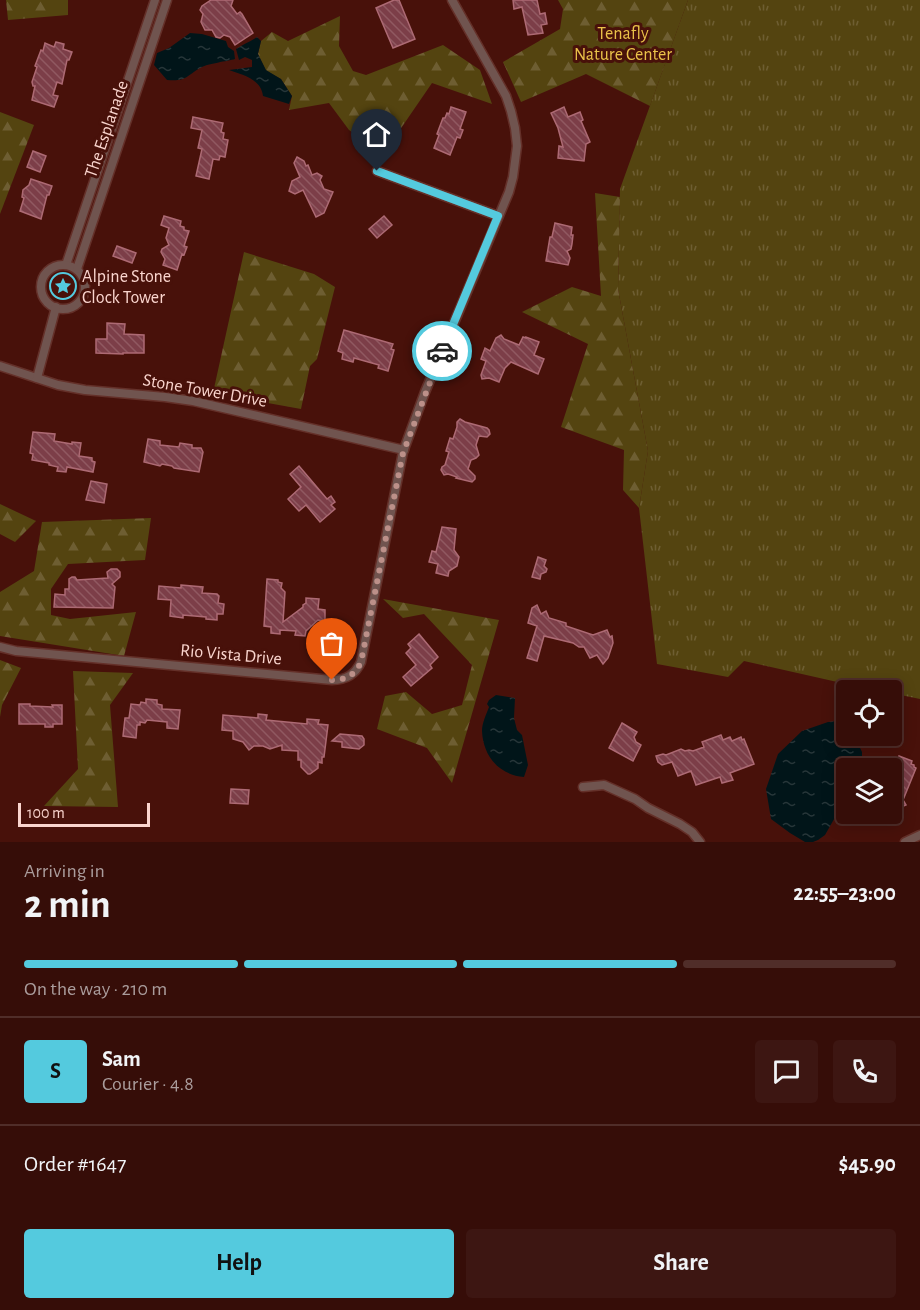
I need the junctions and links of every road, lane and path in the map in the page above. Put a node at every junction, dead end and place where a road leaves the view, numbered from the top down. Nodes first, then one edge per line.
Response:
1 (155, 0) edge
2 (167, 0) edge
3 (452, 0) edge
4 (377, 171) dead end
5 (498, 216) junction
6 (66, 265) junction
7 (77, 269) junction
8 (56, 307) junction
9 (0, 366) edge
10 (37, 378) junction
11 (404, 450) junction
12 (0, 647) edge
13 (583, 787) dead end
14 (920, 835) edge
15 (700, 842) edge
16 (905, 842) edge

1 - 6 street, The Esplanade
2 - 7 street, The Esplanade
3 - 5 street, Rio Vista Drive
4 - 5 street
5 - 11 street, Rio Vista Drive
6 - 7 street
6 - 8 street
7 - 8 street
8 - 10 street
9 - 10 street, Stone Tower Drive
10 - 11 street, Stone Tower Drive
11 - 12 street, Rio Vista Drive
13 - 15 street
14 - 16 street

